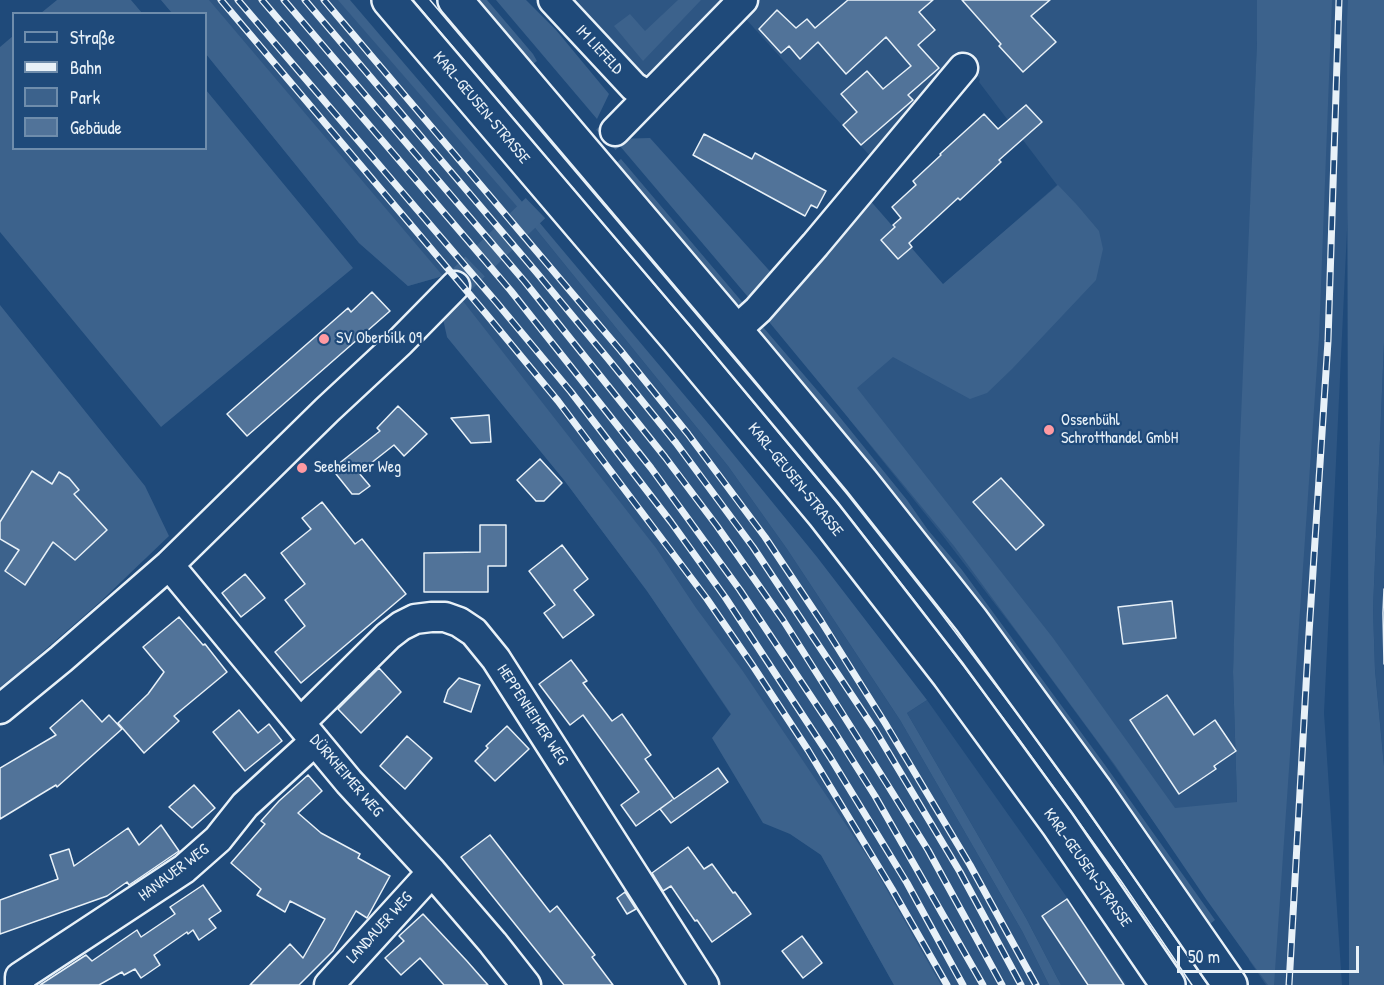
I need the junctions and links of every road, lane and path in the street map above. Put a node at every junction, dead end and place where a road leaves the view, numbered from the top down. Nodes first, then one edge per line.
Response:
1 (389, 0) edge
2 (455, 0) edge
3 (553, 0) edge
4 (743, 0) edge
5 (963, 68) dead end
6 (649, 96) junction
7 (615, 131) tunnel mouth
8 (455, 286) tunnel mouth
9 (736, 330) junction
10 (169, 565) junction
11 (0, 709) edge
12 (308, 732) junction
13 (432, 872) junction
14 (20, 985) edge
15 (329, 985) edge
16 (526, 985) edge
17 (704, 985) edge
18 (1168, 985) edge
19 (1230, 985) edge

1 - 18 main road, KARL-GEUSEN-STRASSE
2 - 9 main road
3 - 6 street, IM LIEFELD
4 - 6 street
5 - 9 street
6 - 7 street
8 - 10 street
9 - 19 main road
10 - 11 street
10 - 12 street, DÜRKHEIMER WEG
12 - 13 street, DÜRKHEIMER WEG
12 - 14 street, HANAUER WEG
12 - 17 street, HEPPENHEIMER WEG
13 - 15 street, LANDAUER WEG
13 - 16 street, DÜRKHEIMER WEG

